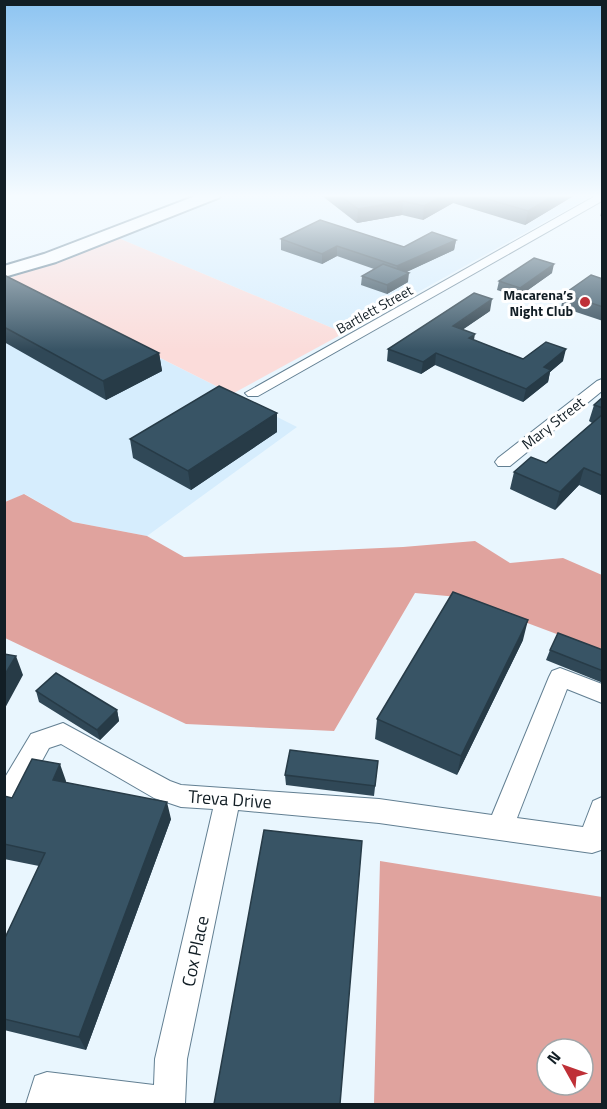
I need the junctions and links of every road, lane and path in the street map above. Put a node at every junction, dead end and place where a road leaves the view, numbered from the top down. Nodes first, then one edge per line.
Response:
1 (79, 247) edge
2 (514, 247) edge
3 (4, 272) edge
4 (603, 384) edge
5 (253, 393) dead end
6 (504, 462) dead end
7 (603, 694) edge
8 (4, 790) edge
9 (228, 798) junction
10 (603, 809) edge
11 (500, 828) junction
12 (42, 1104) edge
13 (169, 1104) edge

1 - 3 main road
2 - 5 street, Bartlett Street
4 - 6 street, Mary Street
7 - 11 street
8 - 9 street, Treva Drive
9 - 11 street, Treva Drive
9 - 13 street, Cox Place
10 - 11 street, Treva Drive
12 - 13 street

